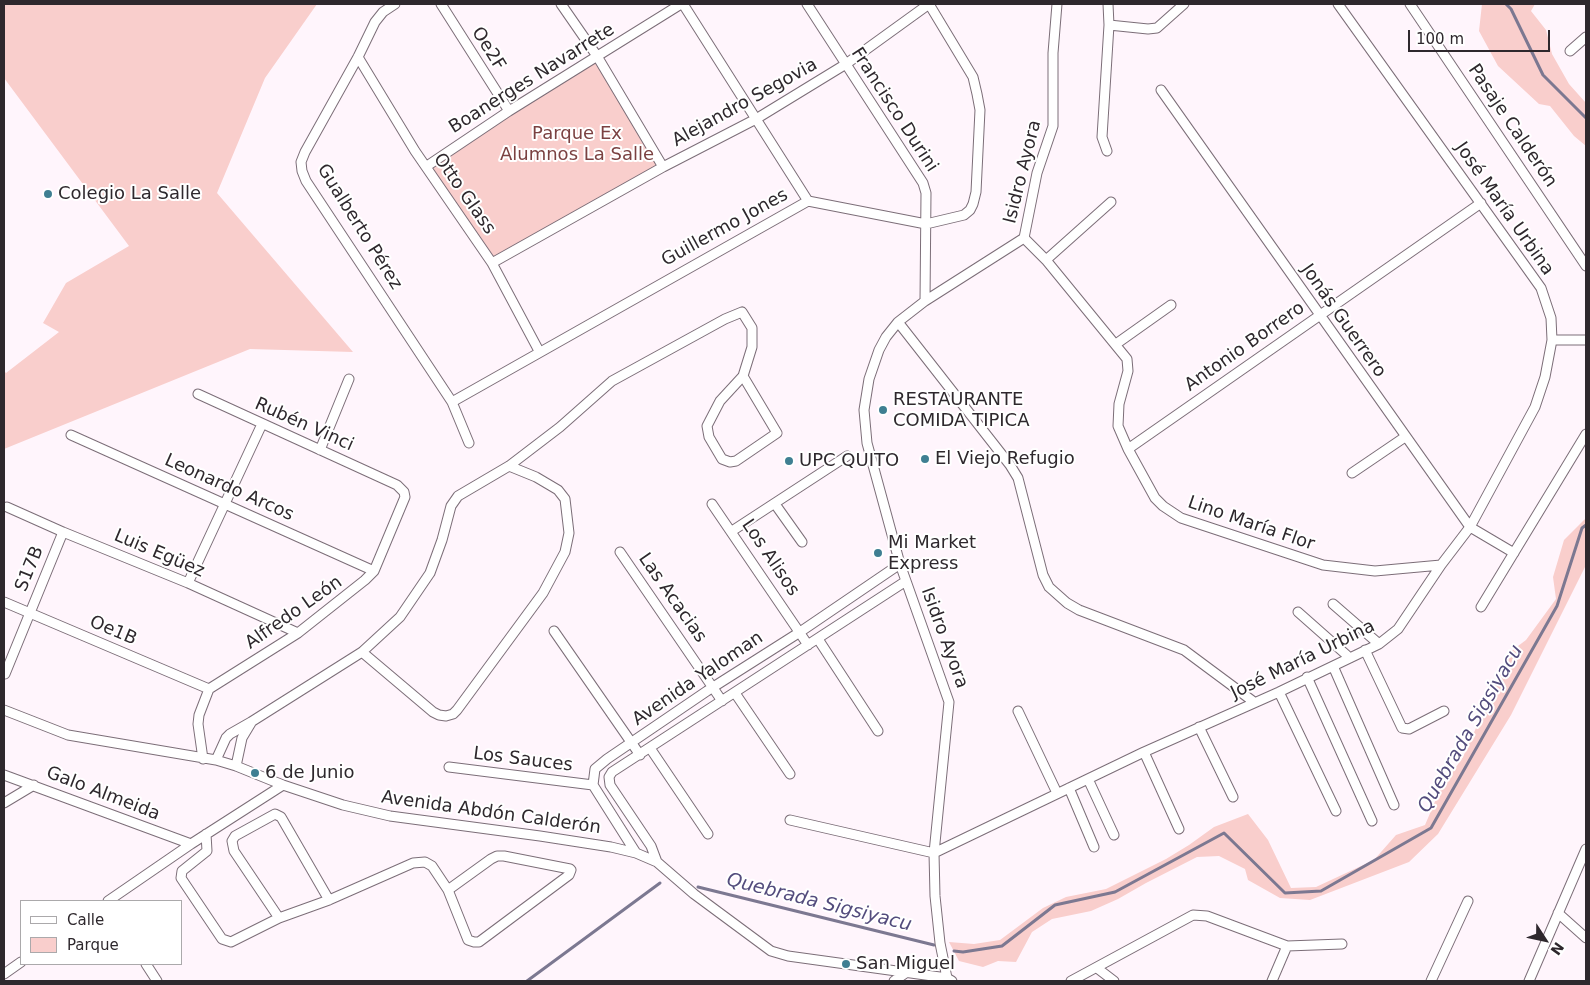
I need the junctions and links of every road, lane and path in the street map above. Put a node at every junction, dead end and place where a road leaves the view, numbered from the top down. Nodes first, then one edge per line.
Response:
1 (395, 4) edge
2 (441, 4) edge
3 (561, 4) edge
4 (682, 4) edge
5 (807, 4) edge
6 (929, 4) edge
7 (1057, 4) edge
8 (1108, 4) edge
9 (1184, 4) edge
10 (1338, 4) edge
11 (1410, 4) edge
12 (1109, 25) junction
13 (1586, 37) edge
14 (1570, 51) dead end
15 (597, 56) junction
16 (358, 57) junction
17 (846, 64) junction
18 (1161, 90) dead end
19 (508, 111) junction
20 (756, 119) junction
21 (1106, 151) dead end
22 (426, 166) junction
23 (663, 167) junction
24 (808, 201) junction
25 (1111, 202) dead end
26 (1481, 203) junction
27 (926, 224) junction
28 (1024, 238) junction
29 (1046, 260) junction
30 (492, 263) junction
31 (1586, 266) edge
32 (925, 301) junction
33 (1171, 305) dead end
34 (1318, 315) junction
35 (898, 322) junction
36 (1552, 340) junction
37 (1586, 340) edge
38 (1116, 344) junction
39 (539, 351) junction
40 (743, 376) junction
41 (349, 379) dead end
42 (198, 394) dead end
43 (452, 402) junction
44 (262, 424) junction
45 (1586, 434) edge
46 (71, 435) dead end
47 (1405, 437) junction
48 (469, 443) dead end
49 (1128, 449) junction
50 (320, 450) junction
51 (847, 456) dead end
52 (510, 466) junction
53 (1352, 473) dead end
54 (397, 485) joint
55 (712, 504) dead end
56 (775, 504) junction
57 (224, 505) junction
58 (7, 507) dead end
59 (1470, 527) junction
60 (732, 531) junction
61 (63, 532) junction
62 (802, 542) dead end
63 (620, 552) dead end
64 (1514, 553) junction
65 (900, 564) junction
66 (1441, 565) junction
67 (374, 571) junction
68 (906, 582) junction
69 (188, 583) junction
70 (4, 602) edge
71 (1333, 604) dead end
72 (1481, 607) dead end
73 (1298, 612) dead end
74 (30, 613) junction
75 (554, 631) dead end
76 (800, 632) junction
77 (298, 633) junction
78 (818, 639) junction
79 (1379, 644) junction
80 (808, 645) junction
81 (1365, 650) junction
82 (362, 652) junction
83 (1350, 658) junction
84 (1333, 666) junction
85 (5, 674) edge
86 (1307, 677) junction
87 (713, 687) junction
88 (210, 689) junction
89 (1279, 692) junction
90 (735, 694) junction
91 (722, 700) junction
92 (1254, 702) junction
93 (4, 710) edge
94 (1018, 711) dead end
95 (1444, 711) dead end
96 (251, 722) junction
97 (1199, 727) junction
98 (878, 731) dead end
99 (632, 743) junction
100 (650, 748) junction
101 (1144, 752) junction
102 (640, 755) junction
103 (203, 759) junction
104 (216, 760) junction
105 (236, 766) junction
106 (449, 767) dead end
107 (790, 774) dead end
108 (4, 775) edge
109 (1088, 779) junction
110 (34, 785) junction
111 (283, 785) junction
112 (593, 785) junction
113 (1069, 788) junction
114 (1057, 793) junction
115 (1233, 797) dead end
116 (4, 803) edge
117 (1394, 805) dead end
118 (1336, 811) dead end
119 (790, 820) dead end
120 (1372, 821) dead end
121 (1179, 829) dead end
122 (206, 834) junction
123 (708, 834) dead end
124 (1114, 835) dead end
125 (191, 844) junction
126 (1094, 847) dead end
127 (934, 853) junction
128 (636, 854) junction
129 (1585, 855) edge
130 (657, 862) junction
131 (448, 890) junction
132 (109, 900) edge
133 (329, 900) junction
134 (1468, 901) dead end
135 (1558, 913) junction
136 (279, 918) junction
137 (1586, 938) edge
138 (1342, 944) dead end
139 (1287, 946) junction
140 (20, 963) edge
141 (147, 965) edge
142 (1097, 968) junction
143 (906, 972) junction
144 (6, 976) edge
145 (949, 979) edge
146 (157, 981) edge
147 (894, 981) edge
148 (1071, 981) edge
149 (1114, 981) edge
150 (1272, 981) edge
151 (1431, 981) edge
152 (1529, 981) edge

1 - 16 street, Gualberto Pérez
2 - 19 street, Oe2F
3 - 15 street
4 - 15 street, Boanerges Navarrete
4 - 20 street
5 - 17 street, Francisco Durini
6 - 17 street, Alejandro Segovia
6 - 27 street, Guillermo Jones
7 - 28 street, Isidro Ayora
8 - 12 street
9 - 12 street
10 - 26 street, José María Urbina
11 - 31 street, Pasaje Calderón
12 - 21 street
13 - 14 street
15 - 19 street, Boanerges Navarrete
15 - 23 street
16 - 22 street, Otto Glass
16 - 43 street, Gualberto Pérez
17 - 20 street, Alejandro Segovia
17 - 27 street, Francisco Durini
18 - 34 street, Jonás Guerrero
19 - 22 street, Boanerges Navarrete
20 - 23 street, Alejandro Segovia
20 - 24 street
22 - 30 street, Otto Glass
23 - 30 street, Alejandro Segovia
24 - 27 street, Guillermo Jones
24 - 39 street, Guillermo Jones
25 - 29 street
26 - 34 street, Antonio Borrero
26 - 36 street, José María Urbina
27 - 32 street, Francisco Durini
28 - 29 street, Lino María Flor
28 - 32 street, Isidro Ayora
29 - 38 street, Lino María Flor
30 - 39 street, Otto Glass
32 - 35 street, Isidro Ayora
33 - 38 street
34 - 47 street, Jonás Guerrero
34 - 49 street, Antonio Borrero
35 - 65 street, Isidro Ayora
35 - 92 street
36 - 37 street
36 - 59 street, José María Urbina
38 - 49 street, Lino María Flor
39 - 43 street, Guillermo Jones
40 - 40 street
40 - 52 street
41 - 50 street
42 - 44 street, Rubén Vinci
43 - 48 street, Gualberto Pérez
44 - 50 street, Rubén Vinci
44 - 57 street
45 - 64 street
46 - 57 street, Leonardo Arcos
47 - 53 street
47 - 59 street, Jonás Guerrero
49 - 66 street, Lino María Flor
50 - 54 street, Rubén Vinci
51 - 56 street
52 - 82 street
52 - 82 street
54 - 67 street, Alfredo León
55 - 60 street, Los Alisos
56 - 60 street
56 - 62 street
57 - 67 street, Leonardo Arcos
57 - 69 street
58 - 61 street, Luis Egüez
59 - 64 street, Jonás Guerrero
59 - 66 street, José María Urbina
60 - 76 street, Los Alisos
61 - 69 street, Luis Egüez
61 - 74 street, S17B
63 - 87 street, Las Acacias
64 - 72 street
65 - 68 street, Isidro Ayora
65 - 76 street, Avenida Yaloman
66 - 79 street, José María Urbina
67 - 77 street, Alfredo León
68 - 78 street, Avenida Yaloman
68 - 127 street, Isidro Ayora
69 - 77 street, Luis Egüez
70 - 74 street, Oe1B
71 - 79 street
73 - 83 street
74 - 85 street, S17B
74 - 88 street, Oe1B
75 - 99 street
76 - 80 street, Los Alisos
76 - 87 street, Avenida Yaloman
77 - 88 street, Alfredo León
78 - 80 street, Avenida Yaloman
78 - 98 street
79 - 81 street, José María Urbina
80 - 90 street, Avenida Yaloman
81 - 83 street, José María Urbina
81 - 95 street
82 - 96 street
83 - 84 street, José María Urbina
84 - 86 street, José María Urbina
84 - 117 street
86 - 89 street, José María Urbina
86 - 120 street
87 - 91 street, Las Acacias
87 - 99 street, Avenida Yaloman
88 - 103 street
89 - 92 street, José María Urbina
89 - 118 street
90 - 91 street, Avenida Yaloman
90 - 107 street
91 - 100 street, Avenida Yaloman
92 - 97 street, José María Urbina
93 - 103 street, Avenida Abdón Calderón
94 - 114 street
96 - 104 street
96 - 105 street
97 - 101 street, José María Urbina
97 - 115 street
99 - 102 street
99 - 112 street, Avenida Yaloman
100 - 102 street, Avenida Yaloman
100 - 123 street
101 - 109 street, José María Urbina
101 - 121 street
102 - 130 street, Avenida Yaloman
103 - 104 street, Avenida Abdón Calderón
104 - 105 street, Avenida Abdón Calderón
105 - 111 street, Avenida Abdón Calderón
106 - 112 street, Los Sauces
108 - 110 street, Galo Almeida
109 - 113 street, José María Urbina
109 - 124 street
110 - 116 street
110 - 125 street, Galo Almeida
111 - 122 street
111 - 128 street, Avenida Abdón Calderón
112 - 128 street
113 - 114 street, José María Urbina
113 - 126 street
114 - 127 street, José María Urbina
119 - 127 street
122 - 125 street
122 - 136 street
125 - 132 street
127 - 145 street, Isidro Ayora
128 - 130 street, Avenida Abdón Calderón
129 - 135 street
130 - 143 street, Avenida Abdón Calderón
131 - 131 street
131 - 133 street
133 - 136 street
133 - 136 street
134 - 151 street
135 - 137 street
135 - 152 street
138 - 139 street
139 - 142 street
139 - 150 street
140 - 144 street
141 - 146 street
142 - 148 street
142 - 149 street
143 - 145 street, Avenida Abdón Calderón
143 - 147 street

